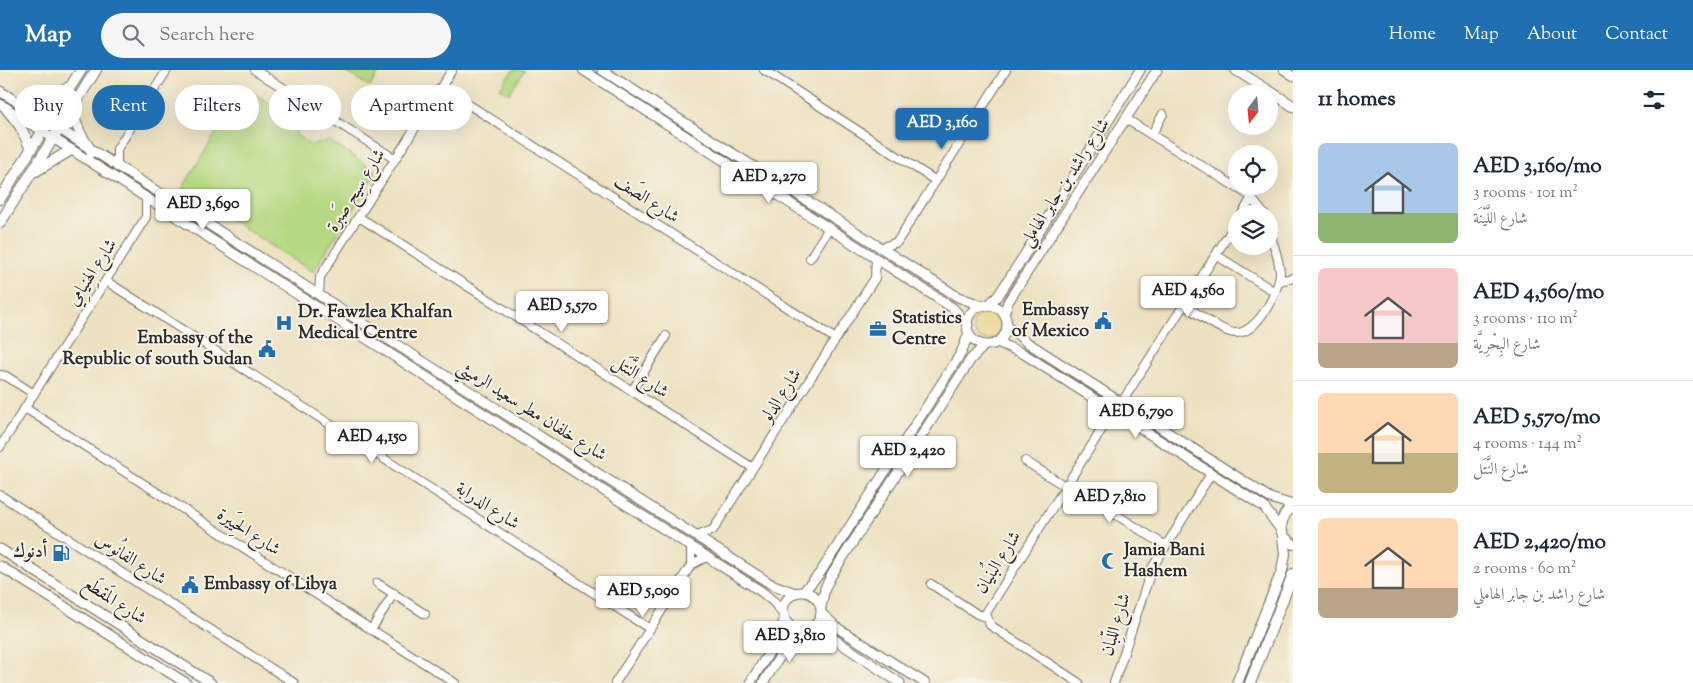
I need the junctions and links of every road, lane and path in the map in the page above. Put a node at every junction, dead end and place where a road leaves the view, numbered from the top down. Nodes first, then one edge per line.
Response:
1 (81, 70) edge
2 (96, 70) edge
3 (167, 70) edge
4 (255, 70) edge
5 (452, 70) edge
6 (582, 70) edge
7 (602, 70) edge
8 (764, 70) edge
9 (1006, 70) edge
10 (1140, 70) edge
11 (1157, 70) edge
12 (1236, 70) edge
13 (1284, 70) edge
14 (1293, 76) edge
15 (72, 85) edge
16 (442, 85) edge
17 (0, 92) edge
18 (82, 93) edge
19 (15, 101) edge
20 (3, 106) edge
21 (1293, 106) edge
22 (472, 107) edge
23 (15, 112) edge
24 (1163, 114) dead end
25 (1126, 118) junction
26 (43, 130) edge
27 (49, 130) edge
28 (58, 130) edge
29 (78, 130) edge
30 (414, 130) edge
31 (55, 134) junction
32 (1152, 134) junction
33 (31, 149) junction
34 (117, 149) junction
35 (71, 150) junction
36 (94, 153) junction
37 (395, 159) junction
38 (117, 167) junction
39 (29, 176) junction
40 (936, 181) junction
41 (1252, 197) junction
42 (0, 198) edge
43 (146, 198) junction
44 (1247, 205) edge
45 (1258, 205) edge
46 (820, 209) junction
47 (165, 210) junction
48 (195, 216) junction
49 (146, 217) junction
50 (359, 217) junction
51 (814, 219) junction
52 (0, 223) edge
53 (189, 225) junction
54 (829, 228) junction
55 (1228, 236) edge
56 (898, 242) junction
57 (881, 248) junction
58 (1216, 255) junction
59 (1276, 255) edge
60 (810, 258) dead end
61 (876, 258) junction
62 (899, 260) junction
63 (892, 268) junction
64 (320, 277) junction
65 (875, 278) junction
66 (1293, 278) edge
67 (106, 281) junction
68 (1279, 281) junction
69 (303, 286) junction
70 (1275, 292) junction
71 (319, 295) junction
72 (1184, 305) junction
73 (985, 306) junction
74 (1004, 314) junction
75 (1007, 325) junction
76 (968, 329) junction
77 (666, 336) dead end
78 (836, 339) junction
79 (998, 342) junction
80 (985, 345) junction
81 (0, 375) edge
82 (632, 391) junction
83 (34, 394) junction
84 (1122, 402) junction
85 (25, 408) junction
86 (1102, 429) dead end
87 (0, 447) edge
88 (888, 448) dead end
89 (896, 453) junction
90 (1025, 461) dead end
91 (752, 468) junction
92 (1211, 474) junction
93 (1066, 485) junction
94 (0, 495) edge
95 (1293, 505) edge
96 (649, 506) junction
97 (643, 516) junction
98 (713, 530) junction
99 (1282, 533) junction
100 (697, 536) junction
101 (1293, 544) edge
102 (691, 546) junction
103 (1166, 546) junction
104 (714, 547) junction
105 (0, 549) edge
106 (706, 556) junction
107 (691, 565) junction
108 (0, 566) edge
109 (1293, 574) edge
110 (377, 583) dead end
111 (931, 584) dead end
112 (799, 592) junction
113 (394, 593) junction
114 (821, 610) junction
115 (424, 614) dead end
116 (986, 616) junction
117 (784, 617) junction
118 (650, 629) junction
119 (806, 629) junction
120 (371, 630) junction
121 (186, 683) edge
122 (211, 683) edge
123 (294, 683) edge
124 (455, 683) edge
125 (615, 683) edge
126 (750, 683) edge
127 (763, 683) edge
128 (900, 683) edge
129 (924, 683) edge
130 (1079, 683) edge
131 (1114, 683) edge
132 (1237, 683) edge
133 (1250, 683) edge

1 - 15 main road
2 - 18 main road
3 - 34 street
4 - 37 street
5 - 16 street, شارع سِيح صَبرة
6 - 51 street
7 - 46 street
8 - 40 street
9 - 40 street
10 - 73 street, شارع راشد بن جابر الهاملي
11 - 25 street, شارع راشد بن جابر الهاملي
12 - 21 main road
13 - 14 street
17 - 19 street, شارع خلفان مطر سعيد الرميثي
20 - 23 street, شارع خلفان مطر سعيد الرميثي
20 - 33 main road
22 - 78 street, شارع الصَف
24 - 32 street
25 - 32 street
25 - 74 street, شارع راشد بن جابر الهاملي
26 - 33 main road
27 - 31 street, شارع خلفان مطر سعيد الرميثي
28 - 31 main road
29 - 36 main road
30 - 37 street, شارع سِيح صَبرة
31 - 35 street, شارع خلفان مطر سعيد الرميثي
31 - 36 street, شارع خلفان مطر سعيد الرميثي
31 - 39 main road
32 - 41 street
33 - 42 main road
34 - 36 street
34 - 38 street
35 - 39 main road
35 - 43 street, شارع خلفان مطر سعيد الرميثي
36 - 38 street, شارع خلفان مطر سعيد الرميثي
37 - 50 street, شارع سِيح صَبرة
38 - 48 street, شارع خلفان مطر سعيد الرميثي
39 - 52 main road
40 - 56 street
41 - 44 street
41 - 45 street
43 - 47 street, شارع خلفان مطر سعيد الرميثي
43 - 49 street
46 - 51 street
46 - 57 street
47 - 49 street
47 - 53 street, شارع خلفان مطر سعيد الرميثي
48 - 53 street
48 - 69 street, شارع خلفان مطر سعيد الرميثي
49 - 67 street, شارع الهِنيامِي
50 - 64 street, شارع سِيح صَبرة
50 - 82 street, شارع النَّتَل
51 - 54 street
53 - 97 street, شارع خلفان مطر سعيد الرميثي
54 - 60 street
54 - 61 street
55 - 58 street
56 - 57 street
56 - 62 street
57 - 62 street
58 - 70 street
58 - 72 street
59 - 68 street
61 - 63 street
61 - 65 street, شارع الدلو
62 - 73 street
63 - 65 street, شارع الدلو
63 - 76 street
64 - 69 street, شارع سِيح صَبرة
64 - 71 street, شارع سِيح صَبرة
65 - 78 street, شارع الدلو
66 - 68 street
67 - 83 street, شارع الهِنيامِي
67 - 118 street, شارع الدرابة
68 - 70 street
69 - 71 street, شارع خلفان مطر سعيد الرميثي
70 - 72 street
71 - 96 street, شارع خلفان مطر سعيد الرميثي
72 - 84 street
73 - 74 street
73 - 76 street
74 - 75 street
75 - 79 street
75 - 84 street
76 - 80 street
76 - 89 street
77 - 82 street
78 - 91 street, شارع الدلو
79 - 80 street
79 - 92 street
80 - 114 street
81 - 83 street
82 - 91 street, شارع النَّتَل
83 - 85 street, شارع الهِنيامِي
84 - 95 street
85 - 87 street, شارع الهِنيامِي
85 - 120 street, شارع الحِيَيرة
86 - 93 street, شارع البُنيان
88 - 89 street
89 - 112 street
90 - 93 street
91 - 98 street, شارع الدلو
92 - 99 street
92 - 103 street, شارع اللِّبان
93 - 103 street
93 - 116 street, شارع البُنيان
94 - 123 street, شارع الفانُوس
95 - 99 main road
96 - 97 street
96 - 100 street, شارع خلفان مطر سعيد الرميثي
97 - 102 street, شارع خلفان مطر سعيد الرميثي
98 - 100 street
98 - 104 street
99 - 101 main road
99 - 132 main road
100 - 104 street, شارع خلفان مطر سعيد الرميثي
102 - 106 street, شارع خلفان مطر سعيد الرميثي
102 - 107 street
103 - 131 street, شارع اللِّبان
104 - 112 street, شارع خلفان مطر سعيد الرميثي
105 - 122 street, شارع المَقطَع
106 - 107 street
106 - 117 street, شارع خلفان مطر سعيد الرميثي
107 - 118 street
108 - 121 street, شارع المَقطَع
109 - 133 main road
110 - 113 street
111 - 116 street
112 - 114 street
112 - 117 street
113 - 115 street
113 - 120 street
114 - 119 street
114 - 129 street
116 - 130 street, شارع البُنيان
117 - 119 street
117 - 126 street
118 - 125 street
119 - 127 street
119 - 128 street
120 - 124 street, شارع الحِيَيرة

